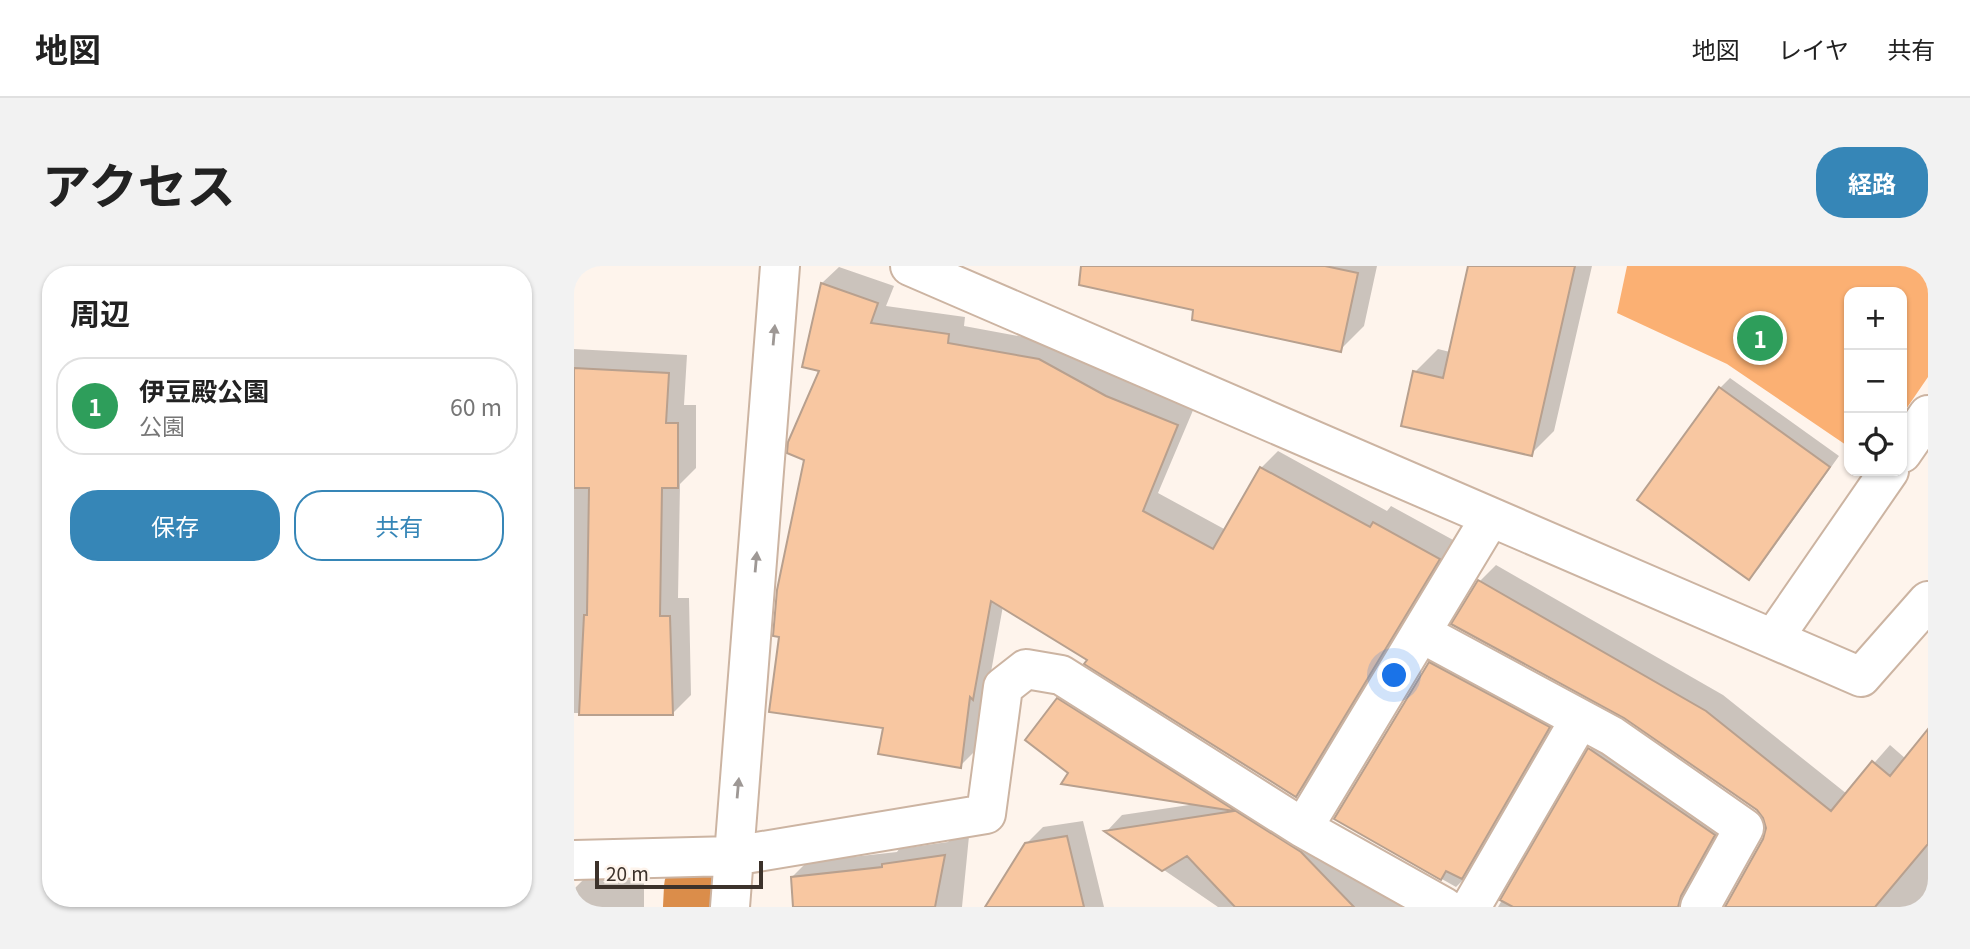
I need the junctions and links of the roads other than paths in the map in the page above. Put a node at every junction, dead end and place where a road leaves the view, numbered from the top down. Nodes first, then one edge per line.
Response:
1 (780, 266) edge
2 (910, 266) edge
3 (1928, 415) edge
4 (1907, 446) edge
5 (1886, 476) edge
6 (1490, 518) junction
7 (1928, 601) edge
8 (1421, 633) junction
9 (1773, 639) junction
10 (1580, 719) junction
11 (1303, 828) junction
12 (733, 856) junction
13 (574, 860) edge
14 (730, 907) edge
15 (1444, 907) edge
16 (1471, 907) edge
17 (1700, 907) edge

12 -> 1 street
2 - 6 street
3 - 4 street
5 - 9 street
6 - 8 street
6 - 9 street
7 - 9 street
8 - 10 street
8 - 11 street
10 - 16 street
10 - 17 street
11 - 12 street
11 - 15 street
12 - 13 street
12 - 14 street

